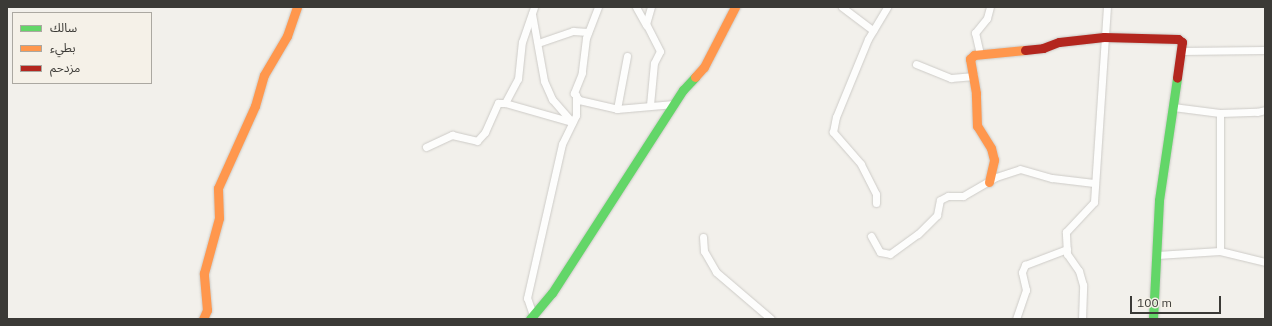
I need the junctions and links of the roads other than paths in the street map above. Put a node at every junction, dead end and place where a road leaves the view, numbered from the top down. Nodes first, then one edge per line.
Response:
1 (297, 7) edge
2 (598, 7) edge
3 (636, 7) edge
4 (651, 7) edge
5 (735, 7) edge
6 (842, 7) edge
7 (887, 7) edge
8 (990, 7) edge
9 (1107, 7) edge
10 (533, 10) edge
11 (646, 25) junction
12 (873, 30) junction
13 (588, 32) junction
14 (1104, 38) junction
15 (538, 43) junction
16 (1265, 50) edge
17 (1181, 51) junction
18 (980, 54) junction
19 (627, 56) dead end
20 (916, 64) dead end
21 (974, 76) junction
22 (576, 95) junction
23 (505, 103) junction
24 (674, 104) junction
25 (650, 105) junction
26 (1173, 107) junction
27 (617, 109) junction
28 (1265, 110) edge
29 (1220, 113) junction
30 (572, 122) junction
31 (426, 146) dead end
32 (989, 182) junction
33 (1094, 184) junction
34 (876, 203) dead end
35 (871, 236) dead end
36 (703, 237) dead end
37 (1067, 249) junction
38 (1220, 251) junction
39 (1157, 255) junction
40 (1265, 262) edge
41 (531, 317) edge
42 (203, 319) edge
43 (771, 319) edge
44 (1016, 319) edge
45 (1082, 319) edge
46 (1153, 319) edge

1 - 42 street
2 - 13 street
3 - 11 street
4 - 11 street
5 - 24 street
6 - 12 street
7 - 12 street
8 - 18 street
9 - 14 street
10 - 15 street
10 - 23 street
11 - 25 street
12 - 34 street
13 - 15 street
13 - 22 street
14 - 17 street
14 - 18 street
14 - 33 street
15 - 30 street
16 - 17 street
17 - 26 street
18 - 21 street
19 - 27 street
20 - 21 street
21 - 32 street
22 - 27 street
22 - 30 street
23 - 30 street
23 - 31 street
24 - 25 street
24 - 41 street
25 - 27 street
26 - 29 street
26 - 39 street
28 - 29 street
29 - 38 street
30 - 41 street
32 - 33 street
32 - 35 street
33 - 37 street
36 - 43 street
37 - 44 street
37 - 45 street
38 - 39 street
38 - 40 street
39 - 46 street

